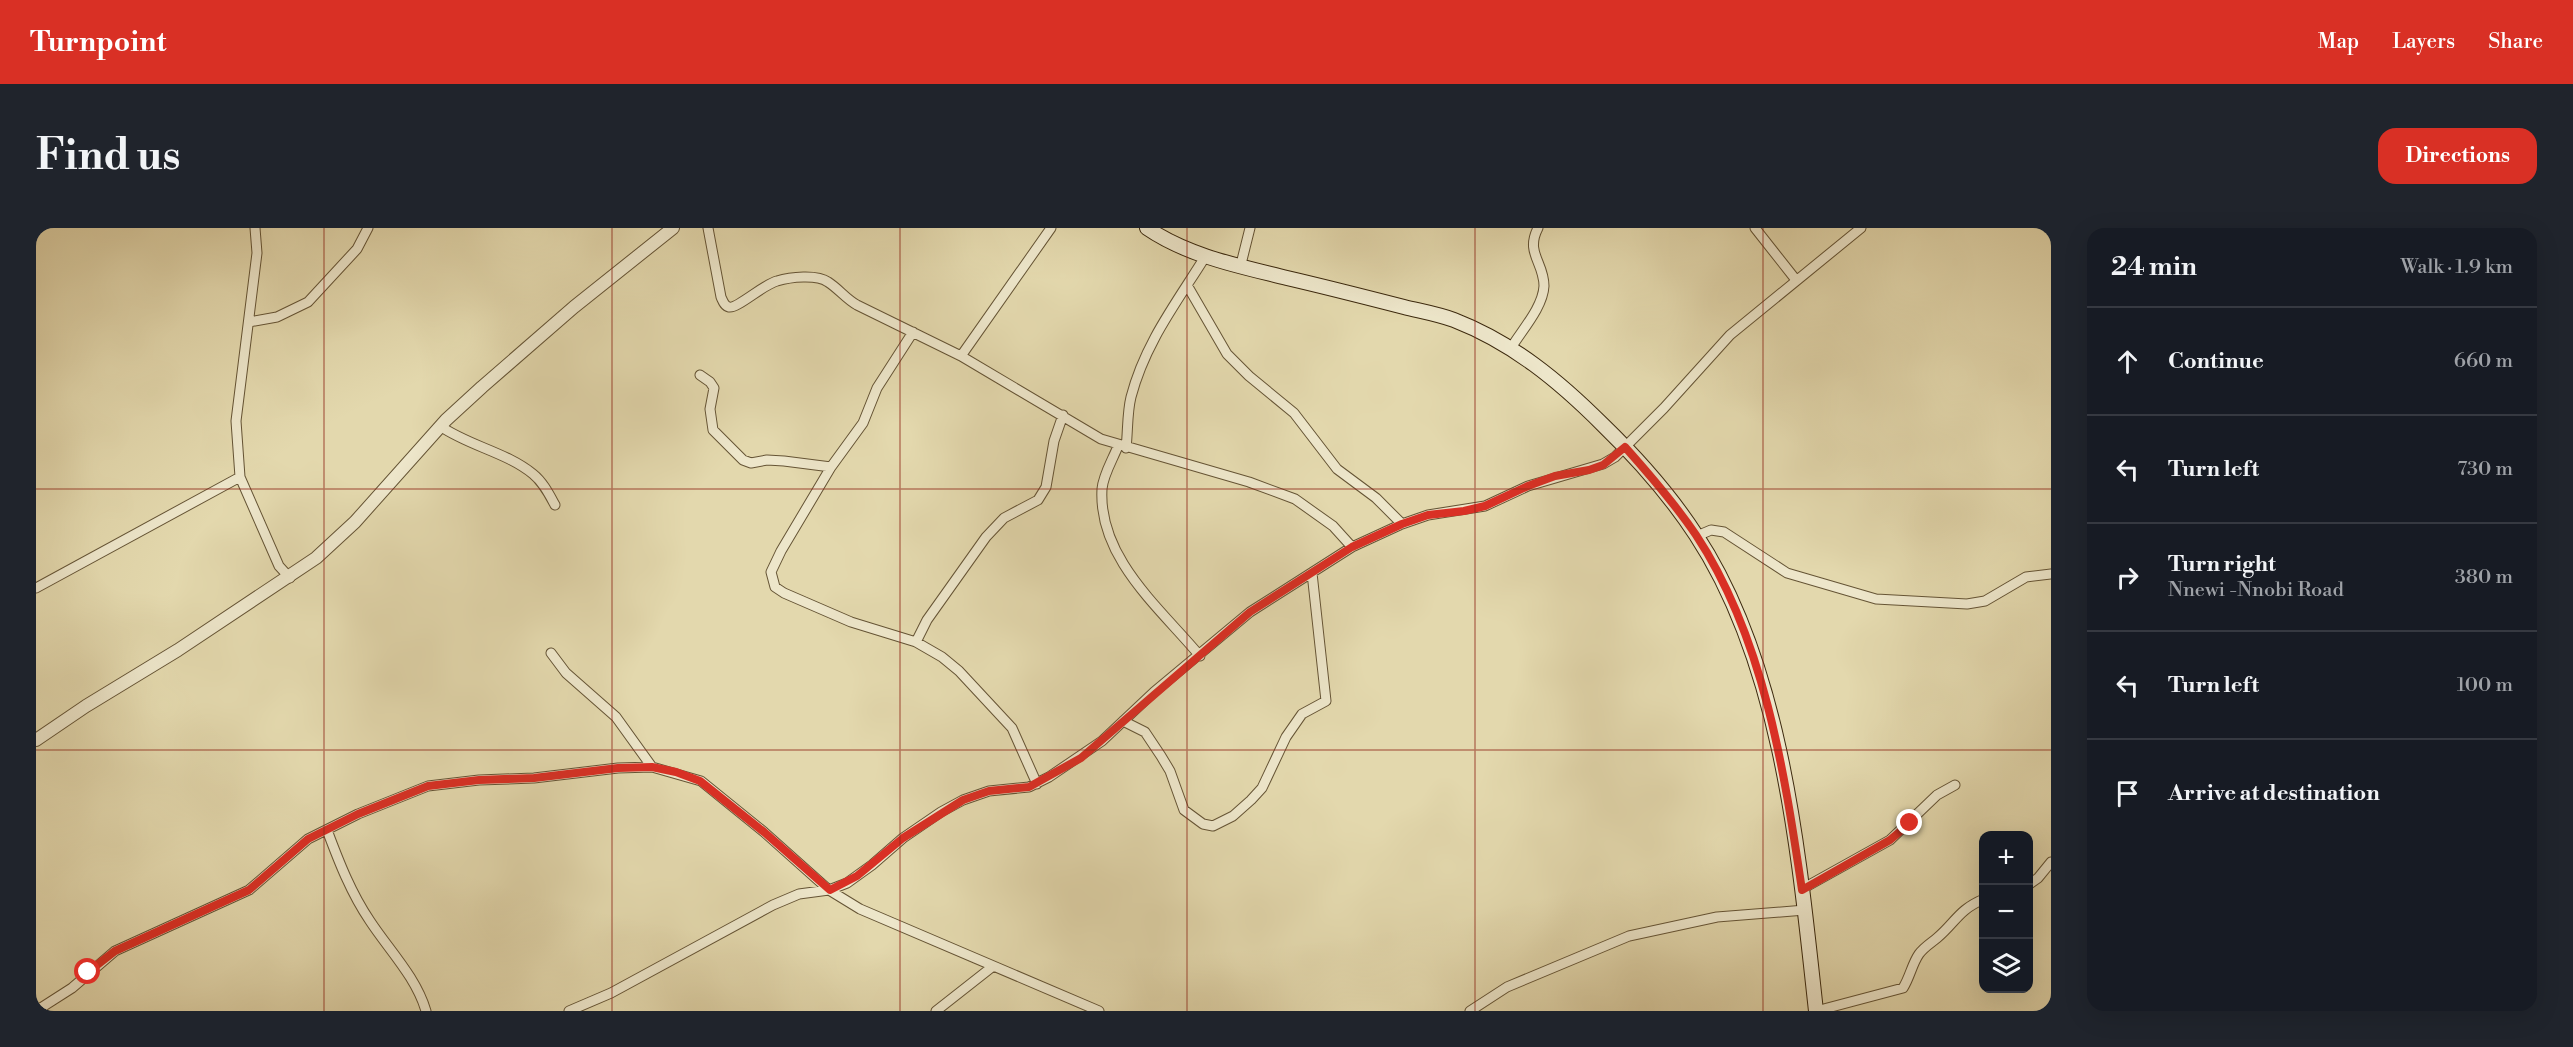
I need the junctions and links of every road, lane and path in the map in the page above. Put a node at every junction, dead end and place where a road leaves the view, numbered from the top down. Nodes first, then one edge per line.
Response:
1 (255, 228) edge
2 (368, 228) edge
3 (672, 228) edge
4 (708, 228) edge
5 (1051, 228) edge
6 (1146, 228) edge
7 (1250, 228) edge
8 (1538, 228) edge
9 (1755, 228) edge
10 (1861, 228) edge
11 (1205, 257) junction
12 (1240, 268) junction
13 (1796, 280) junction
14 (1187, 285) junction
15 (249, 322) junction
16 (913, 332) junction
17 (1511, 348) junction
18 (961, 356) junction
19 (700, 375) dead end
20 (1063, 415) junction
21 (440, 426) junction
22 (1122, 447) junction
23 (1625, 447) junction
24 (831, 467) junction
25 (240, 477) junction
26 (555, 505) dead end
27 (1402, 524) junction
28 (1697, 536) junction
29 (1352, 547) junction
30 (1312, 573) junction
31 (2051, 574) edge
32 (290, 578) junction
33 (36, 588) edge
34 (916, 642) junction
35 (550, 653) dead end
36 (1200, 656) junction
37 (1123, 721) junction
38 (36, 740) edge
39 (652, 767) junction
40 (1037, 784) junction
41 (1955, 785) dead end
42 (327, 830) junction
43 (2051, 862) edge
44 (2033, 882) edge
45 (830, 890) junction
46 (1802, 890) junction
47 (1979, 901) edge
48 (1805, 910) junction
49 (992, 967) junction
50 (1078, 1007) edge
51 (36, 1011) edge
52 (426, 1011) edge
53 (569, 1011) edge
54 (936, 1011) edge
55 (1099, 1011) edge
56 (1470, 1011) edge
57 (1816, 1011) edge

1 - 15 street
2 - 15 street
3 - 21 street
4 - 16 street
5 - 18 street
6 - 11 main road
7 - 12 street
8 - 17 street
9 - 13 street
10 - 13 street
11 - 12 main road
11 - 14 street
12 - 17 main road
13 - 23 street
14 - 22 street
14 - 27 street
15 - 25 street
16 - 18 street
16 - 24 street
17 - 23 main road
18 - 20 street
19 - 24 street
20 - 22 street
20 - 34 street
21 - 26 street
21 - 32 street
22 - 29 street
22 - 36 street
23 - 27 street
23 - 28 main road
24 - 34 street
25 - 32 street
25 - 33 street
27 - 29 street
28 - 31 street
28 - 46 main road
29 - 30 street
30 - 36 street
30 - 37 street
32 - 38 street
34 - 40 street
35 - 39 street
36 - 37 street
37 - 40 street
39 - 42 street
39 - 45 street
40 - 45 street
41 - 46 street
42 - 51 street
42 - 52 street
43 - 44 street
45 - 49 street
45 - 53 street
46 - 48 main road
47 - 57 street
48 - 56 street
48 - 57 main road
49 - 50 street
49 - 54 street
50 - 55 street

